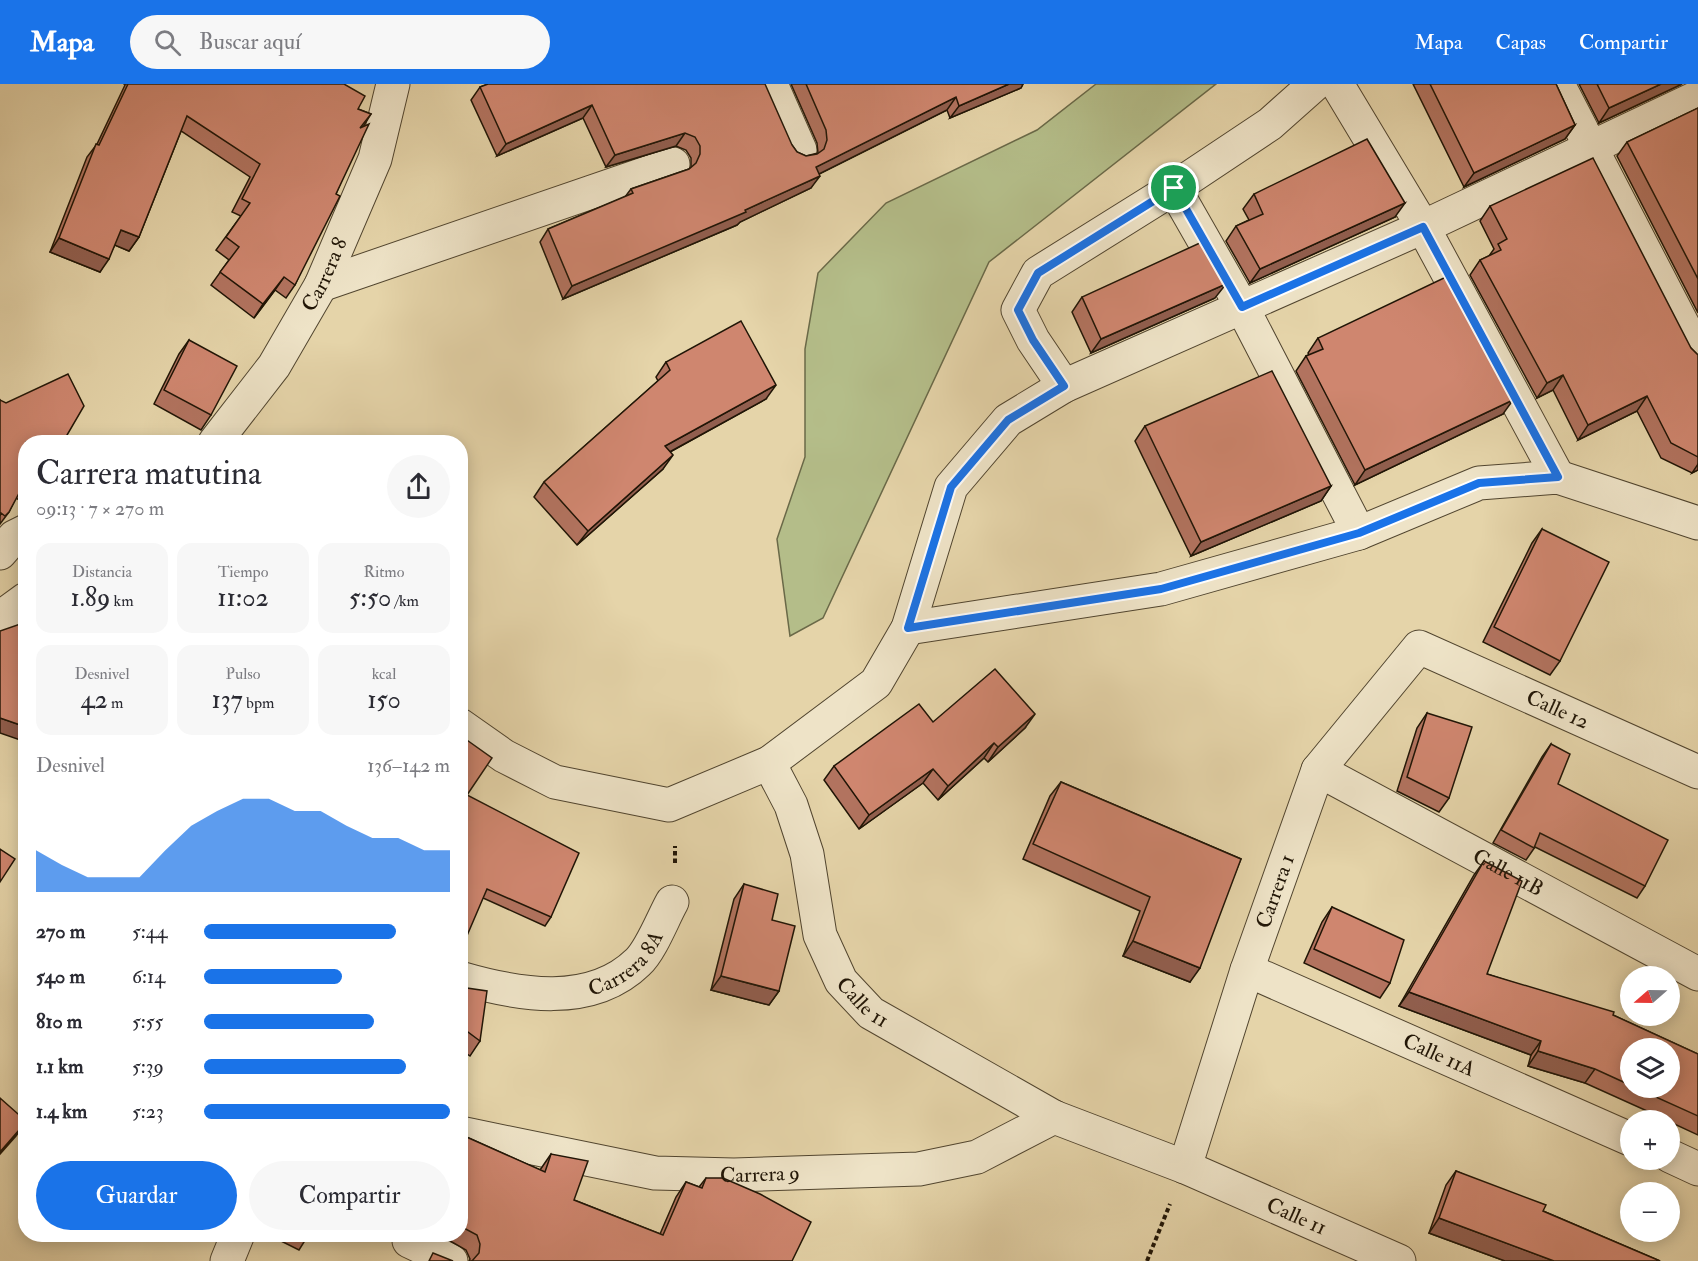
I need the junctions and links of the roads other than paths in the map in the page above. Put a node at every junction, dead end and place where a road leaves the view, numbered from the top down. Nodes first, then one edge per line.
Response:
1 (393, 84) edge
2 (771, 84) edge
3 (1315, 84) edge
4 (1337, 84) edge
5 (1558, 84) edge
6 (1698, 96) edge
7 (1590, 147) junction
8 (800, 150) dead end
9 (673, 164) dead end
10 (1174, 188) junction
11 (1423, 227) junction
12 (321, 285) junction
13 (1242, 307) junction
14 (1698, 354) edge
15 (1064, 386) junction
16 (220, 435) edge
17 (1558, 477) junction
18 (1698, 523) edge
19 (1359, 533) junction
20 (18, 535) edge
21 (0, 553) edge
22 (18, 605) edge
23 (0, 618) edge
24 (908, 628) junction
25 (1419, 647) joint
26 (468, 731) edge
27 (769, 763) junction
28 (1318, 770) junction
29 (1698, 772) edge
30 (672, 902) road end
31 (1247, 970) junction
32 (1698, 974) edge
33 (468, 980) edge
34 (1054, 1117) junction
35 (468, 1135) edge
36 (1620, 1135) edge
37 (1680, 1161) edge
38 (1185, 1167) junction
39 (1698, 1169) edge
40 (235, 1242) edge
41 (407, 1246) edge
42 (227, 1261) edge
43 (451, 1261) edge
44 (1399, 1261) edge

1 - 12 street, Carrera 8
2 - 8 street
3 - 10 street
4 - 11 street
5 - 7 street
6 - 7 street
7 - 11 street
7 - 14 street
9 - 12 street
10 - 13 street
10 - 15 street
11 - 13 street
11 - 17 street
12 - 16 street, Carrera 8
13 - 15 street
13 - 19 street
15 - 24 street
17 - 18 street
17 - 19 street
19 - 24 street
20 - 21 street
22 - 23 street
24 - 27 street
25 - 28 street, Carrera 1
25 - 29 street, Calle 12
26 - 27 street
27 - 34 street, Calle 11
28 - 31 street, Carrera 1
28 - 32 street, Calle 11B
30 - 33 street, Carrera 8A
31 - 36 street, Calle 11A
31 - 38 street, Carrera 1
34 - 35 street, Carrera 9
34 - 38 street, Calle 11
37 - 39 street
38 - 44 street, Calle 11
40 - 42 street
41 - 43 street

